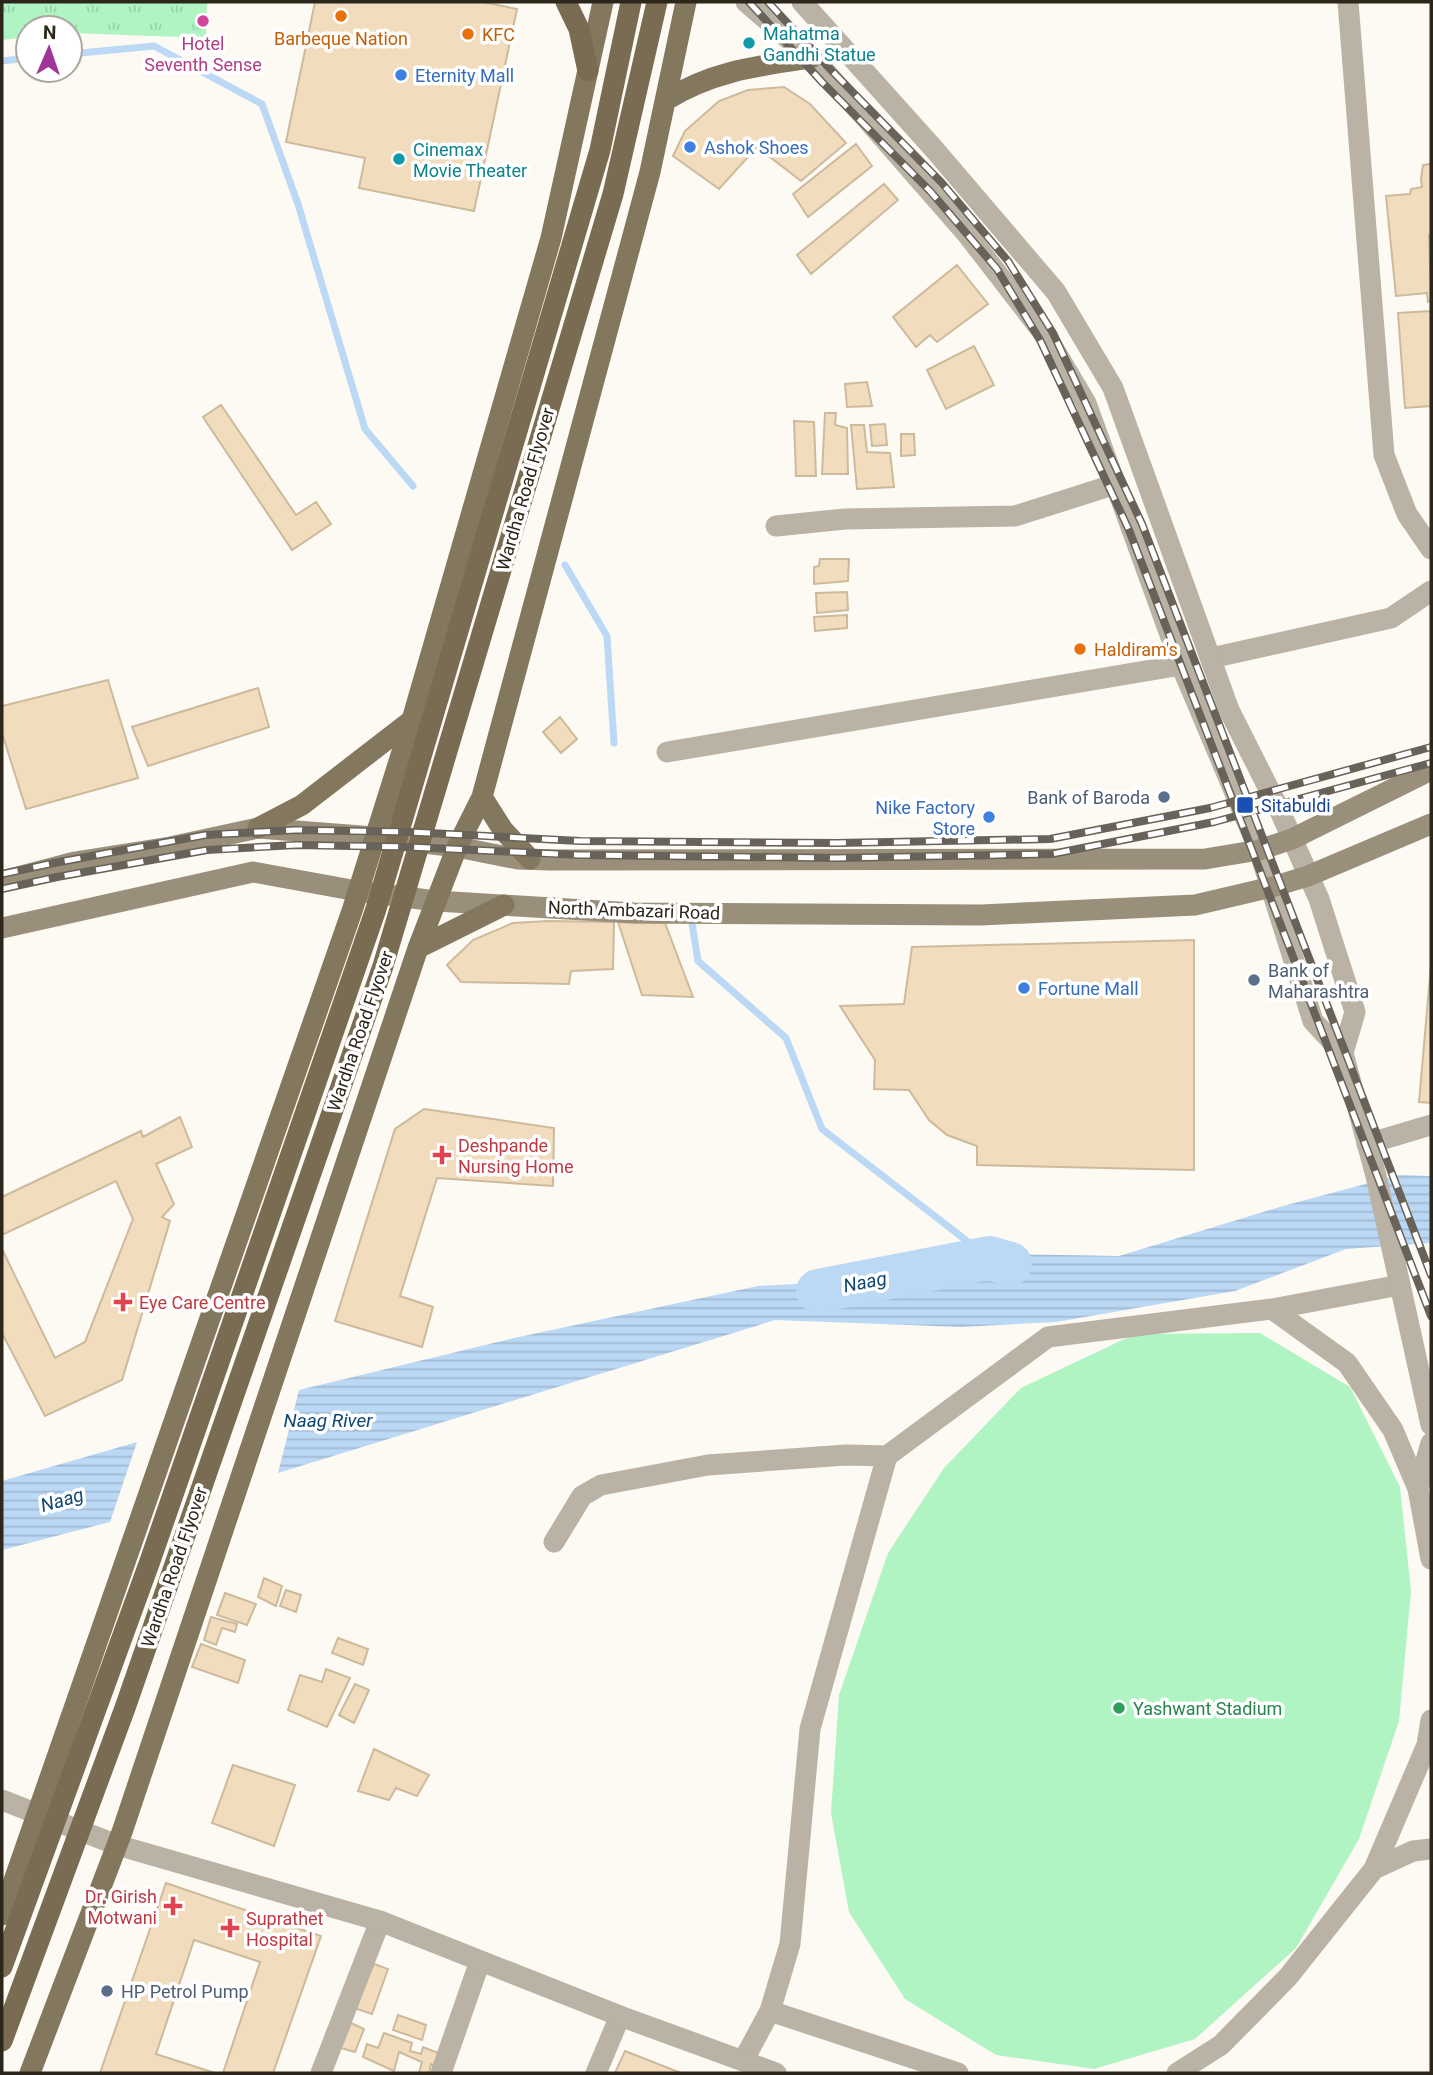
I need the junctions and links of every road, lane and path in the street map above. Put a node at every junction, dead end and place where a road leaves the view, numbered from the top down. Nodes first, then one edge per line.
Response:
1 (566, 2) edge
2 (603, 2) edge
3 (631, 2) edge
4 (657, 2) edge
5 (686, 2) edge
6 (747, 2) edge
7 (803, 2) edge
8 (1348, 2) edge
9 (811, 58) junction
10 (588, 71) junction
11 (666, 100) junction
12 (1115, 484) junction
13 (776, 526) dead end
14 (1431, 549) edge
15 (1431, 591) edge
16 (1211, 659) junction
17 (1181, 665) junction
18 (412, 720) junction
19 (667, 752) dead end
20 (1431, 769) edge
21 (482, 797) junction
22 (1431, 824) edge
23 (258, 828) junction
24 (374, 837) junction
25 (1292, 839) junction
26 (457, 847) junction
27 (1259, 850) junction
28 (530, 859) junction
29 (1308, 876) junction
30 (2, 881) edge
31 (1272, 887) junction
32 (358, 891) junction
33 (436, 901) junction
34 (504, 905) junction
35 (2, 928) edge
36 (418, 948) junction
37 (1343, 1053) junction
38 (1431, 1125) edge
39 (1367, 1144) junction
40 (1398, 1276) junction
41 (1272, 1309) junction
42 (1431, 1425) edge
43 (1431, 1443) edge
44 (887, 1457) junction
45 (1418, 1489) junction
46 (554, 1542) dead end
47 (1431, 1559) edge
48 (1431, 1720) edge
49 (2, 1800) edge
50 (37, 1813) junction
51 (117, 1845) junction
52 (1431, 1849) edge
53 (1374, 1869) junction
54 (2, 1916) edge
55 (380, 1921) junction
56 (480, 1961) junction
57 (2, 1967) edge
58 (770, 2011) junction
59 (620, 2016) junction
60 (2, 2041) edge
61 (743, 2061) junction
62 (30, 2073) edge
63 (321, 2073) edge
64 (442, 2073) edge
65 (596, 2073) edge
66 (776, 2073) edge
67 (958, 2073) edge
68 (1177, 2073) edge

1 - 10 highway
2 - 10 main road
3 - 57 highway, Wardha Road Flyover
4 - 60 highway, Wardha Road Flyover
5 - 11 main road
6 - 9 street
7 - 16 street
8 - 14 street
9 - 11 main road
9 - 12 street
10 - 18 main road
11 - 21 main road
12 - 13 street
12 - 17 street
15 - 16 street
16 - 25 street
17 - 19 street
17 - 27 street
18 - 23 main road
18 - 24 main road
20 - 25 main road
21 - 26 main road
21 - 28 main road
22 - 29 main road, North Ambazari Road
23 - 24 main road
23 - 30 main road
24 - 26 main road
24 - 32 main road
25 - 27 main road
25 - 29 street
26 - 28 main road
26 - 33 main road
27 - 28 main road
27 - 31 street
29 - 31 main road, North Ambazari Road
29 - 37 street
31 - 34 main road, North Ambazari Road
31 - 37 street
32 - 33 main road, North Ambazari Road
32 - 35 main road, North Ambazari Road
32 - 50 main road
33 - 34 main road, North Ambazari Road
33 - 36 main road
34 - 36 main road
36 - 51 main road
37 - 39 street
38 - 39 street
39 - 40 street
40 - 41 street
40 - 42 street
41 - 44 street
41 - 45 street
43 - 45 street
44 - 46 street
44 - 58 street
45 - 47 street
48 - 53 street
49 - 50 street
50 - 51 street
50 - 54 main road
51 - 55 street
51 - 62 main road
52 - 53 street
53 - 68 street
55 - 56 street
55 - 63 street
56 - 59 street
56 - 64 street
58 - 61 street
58 - 67 street
59 - 61 street
59 - 65 street
61 - 66 street

